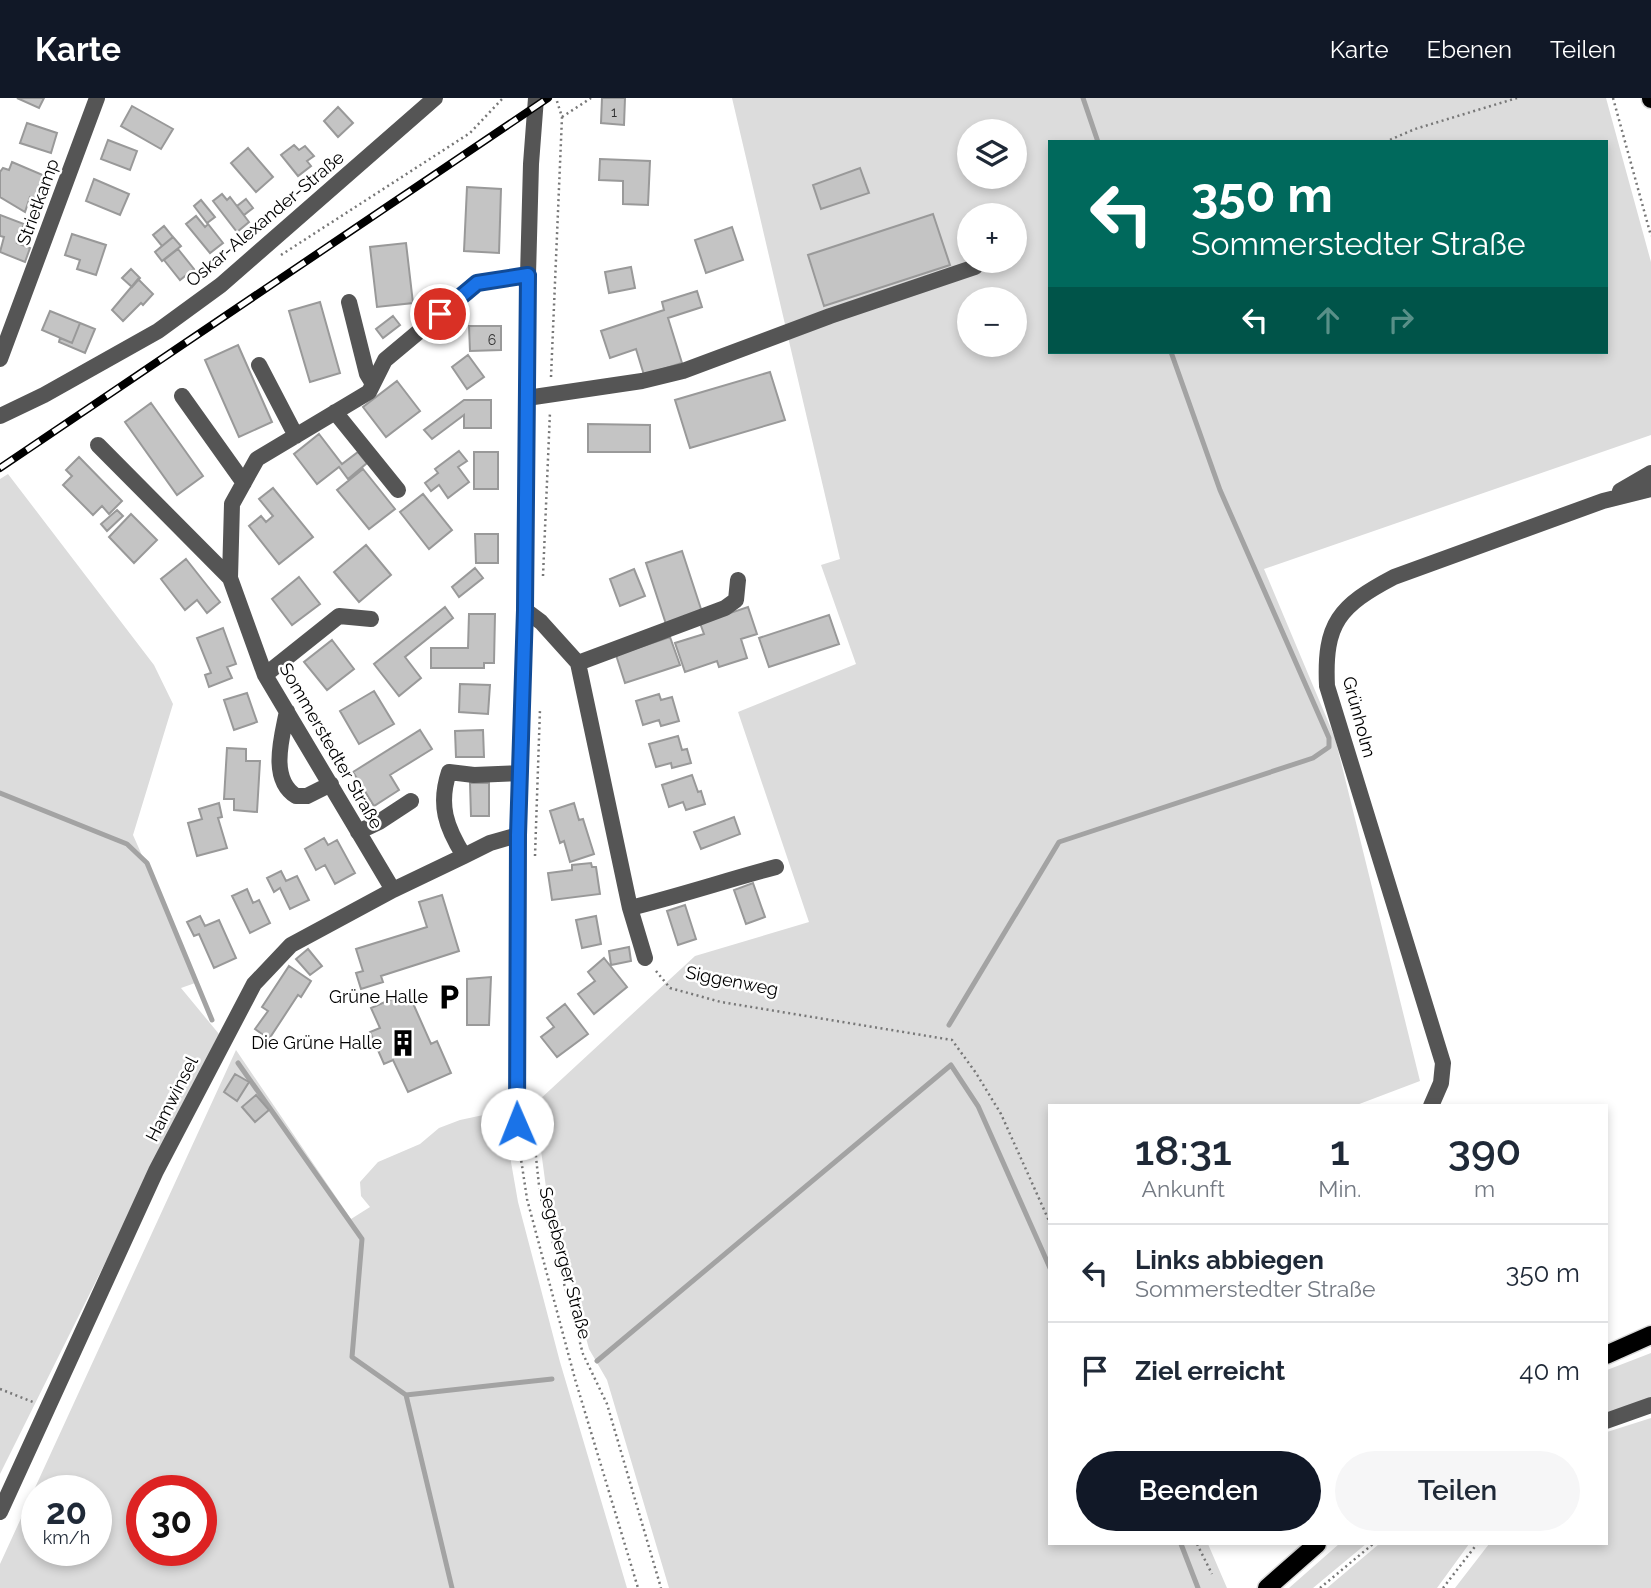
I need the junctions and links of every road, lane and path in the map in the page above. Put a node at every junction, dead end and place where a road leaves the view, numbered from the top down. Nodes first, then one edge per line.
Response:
1 (97, 98) edge
2 (435, 98) edge
3 (503, 98) edge
4 (536, 98) edge
5 (556, 98) edge
6 (591, 98) edge
7 (1517, 98) edge
8 (1613, 98) edge
9 (1390, 140) edge
10 (1651, 236) edge
11 (271, 260) dead end
12 (957, 273) edge
13 (528, 275) junction
14 (349, 302) dead end
15 (0, 359) edge
16 (259, 365) dead end
17 (373, 384) junction
18 (182, 396) dead end
19 (527, 398) junction
20 (335, 412) junction
21 (0, 416) edge
22 (296, 436) junction
23 (98, 444) dead end
24 (1651, 473) edge
25 (244, 483) junction
26 (1651, 489) edge
27 (398, 490) dead end
28 (1603, 501) junction
29 (230, 578) junction
30 (738, 580) dead end
31 (525, 610) junction
32 (371, 619) dead end
33 (578, 663) junction
34 (265, 675) junction
35 (287, 711) junction
36 (519, 773) junction
37 (331, 785) junction
38 (411, 801) dead end
39 (358, 832) junction
40 (518, 835) junction
41 (464, 856) junction
42 (776, 867) dead end
43 (393, 890) junction
44 (630, 908) junction
45 (645, 958) joint
46 (1432, 1104) edge
47 (517, 1124) joint
48 (533, 1147) dead end
49 (1048, 1219) edge
50 (1651, 1335) edge
51 (1608, 1354) edge
52 (0, 1389) edge
53 (1651, 1405) edge
54 (48, 1408) junction
55 (1608, 1420) edge
56 (0, 1512) edge
57 (1198, 1545) edge
58 (1316, 1545) edge
59 (1372, 1545) edge
60 (1476, 1545) edge
61 (1212, 1574) dead end
62 (638, 1588) edge
63 (661, 1588) edge
64 (1267, 1588) edge
65 (1320, 1588) edge
66 (1443, 1588) edge

1 - 15 street, Strietkamp
2 - 21 street, Oskar-Alexander-Straße
3 - 11 path
4 - 13 street
5 - 6 path
7 - 9 path
8 - 10 path
12 - 19 street
13 - 17 street, Sommerstedter Straße
13 - 19 street
14 - 17 street
16 - 22 street
17 - 20 street, Sommerstedter Straße
18 - 25 street
19 - 31 street
20 - 22 street, Sommerstedter Straße
20 - 27 street
22 - 25 street, Sommerstedter Straße
23 - 29 street
24 - 28 street, Grünholm
25 - 29 street, Sommerstedter Straße
26 - 28 street, Grünholm
28 - 46 street, Grünholm
29 - 34 street, Sommerstedter Straße
30 - 33 street
31 - 33 street
31 - 36 street
32 - 34 street
33 - 44 street
34 - 35 street, Sommerstedter Straße
35 - 37 street, Sommerstedter Straße
35 - 37 street
36 - 40 street
36 - 41 street
37 - 39 street, Sommerstedter Straße
38 - 39 street
39 - 43 street, Sommerstedter Straße
40 - 41 street, Hamwinsel
40 - 47 street
41 - 43 street, Hamwinsel
42 - 44 street
43 - 54 street, Hamwinsel
44 - 45 street
45 - 49 path, Siggenweg
47 - 62 path, Segeberger Straße
48 - 63 path
50 - 51 main road
52 - 54 path
53 - 55 street
54 - 56 street, Hamwinsel
57 - 61 path
58 - 64 main road
59 - 65 path
60 - 66 path

